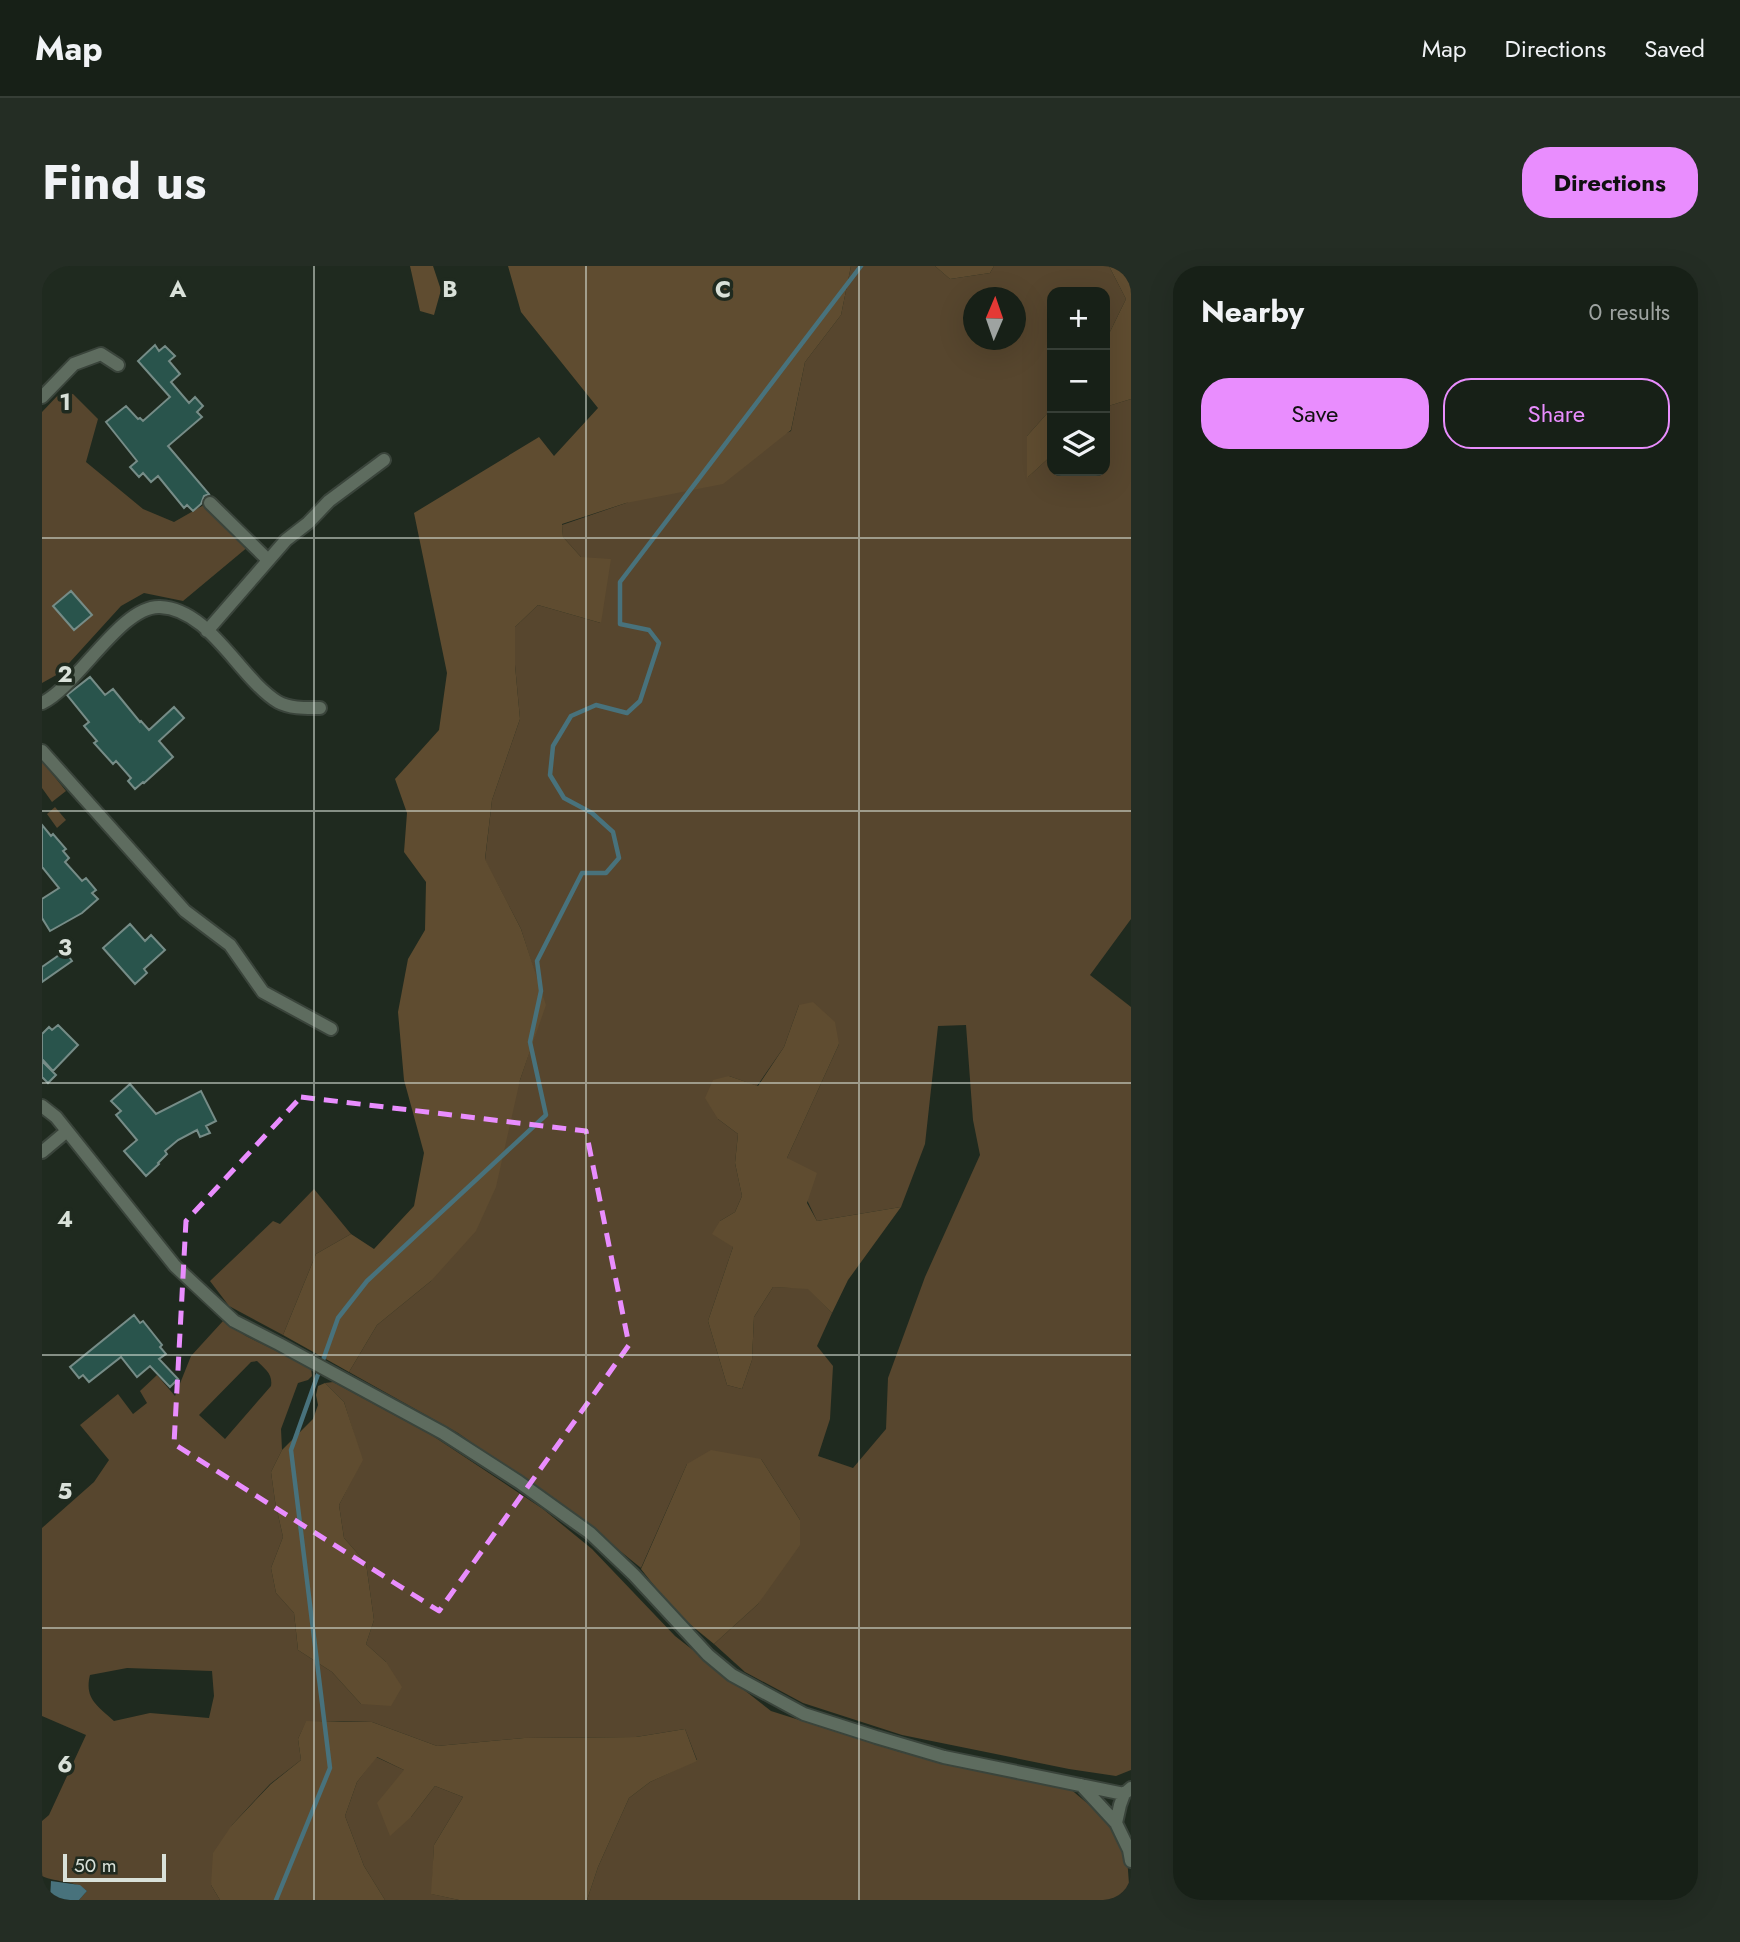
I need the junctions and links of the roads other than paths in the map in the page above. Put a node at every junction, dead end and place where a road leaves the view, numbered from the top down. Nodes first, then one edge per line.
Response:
1 (118, 365) dead end
2 (42, 397) edge
3 (384, 460) dead end
4 (210, 503) dead end
5 (268, 560) junction
6 (207, 631) junction
7 (42, 703) edge
8 (320, 708) dead end
9 (42, 751) edge
10 (331, 1029) dead end
11 (42, 1106) edge
12 (67, 1132) junction
13 (42, 1152) edge
14 (1082, 1785) junction
15 (1128, 1791) edge
16 (1116, 1823) junction
17 (1131, 1861) edge

1 - 2 street
3 - 5 street
4 - 5 street
5 - 6 street
6 - 7 street
6 - 8 street
9 - 10 street
11 - 12 street
12 - 13 street
12 - 14 street
14 - 15 street
14 - 16 street
15 - 16 street
16 - 17 street

